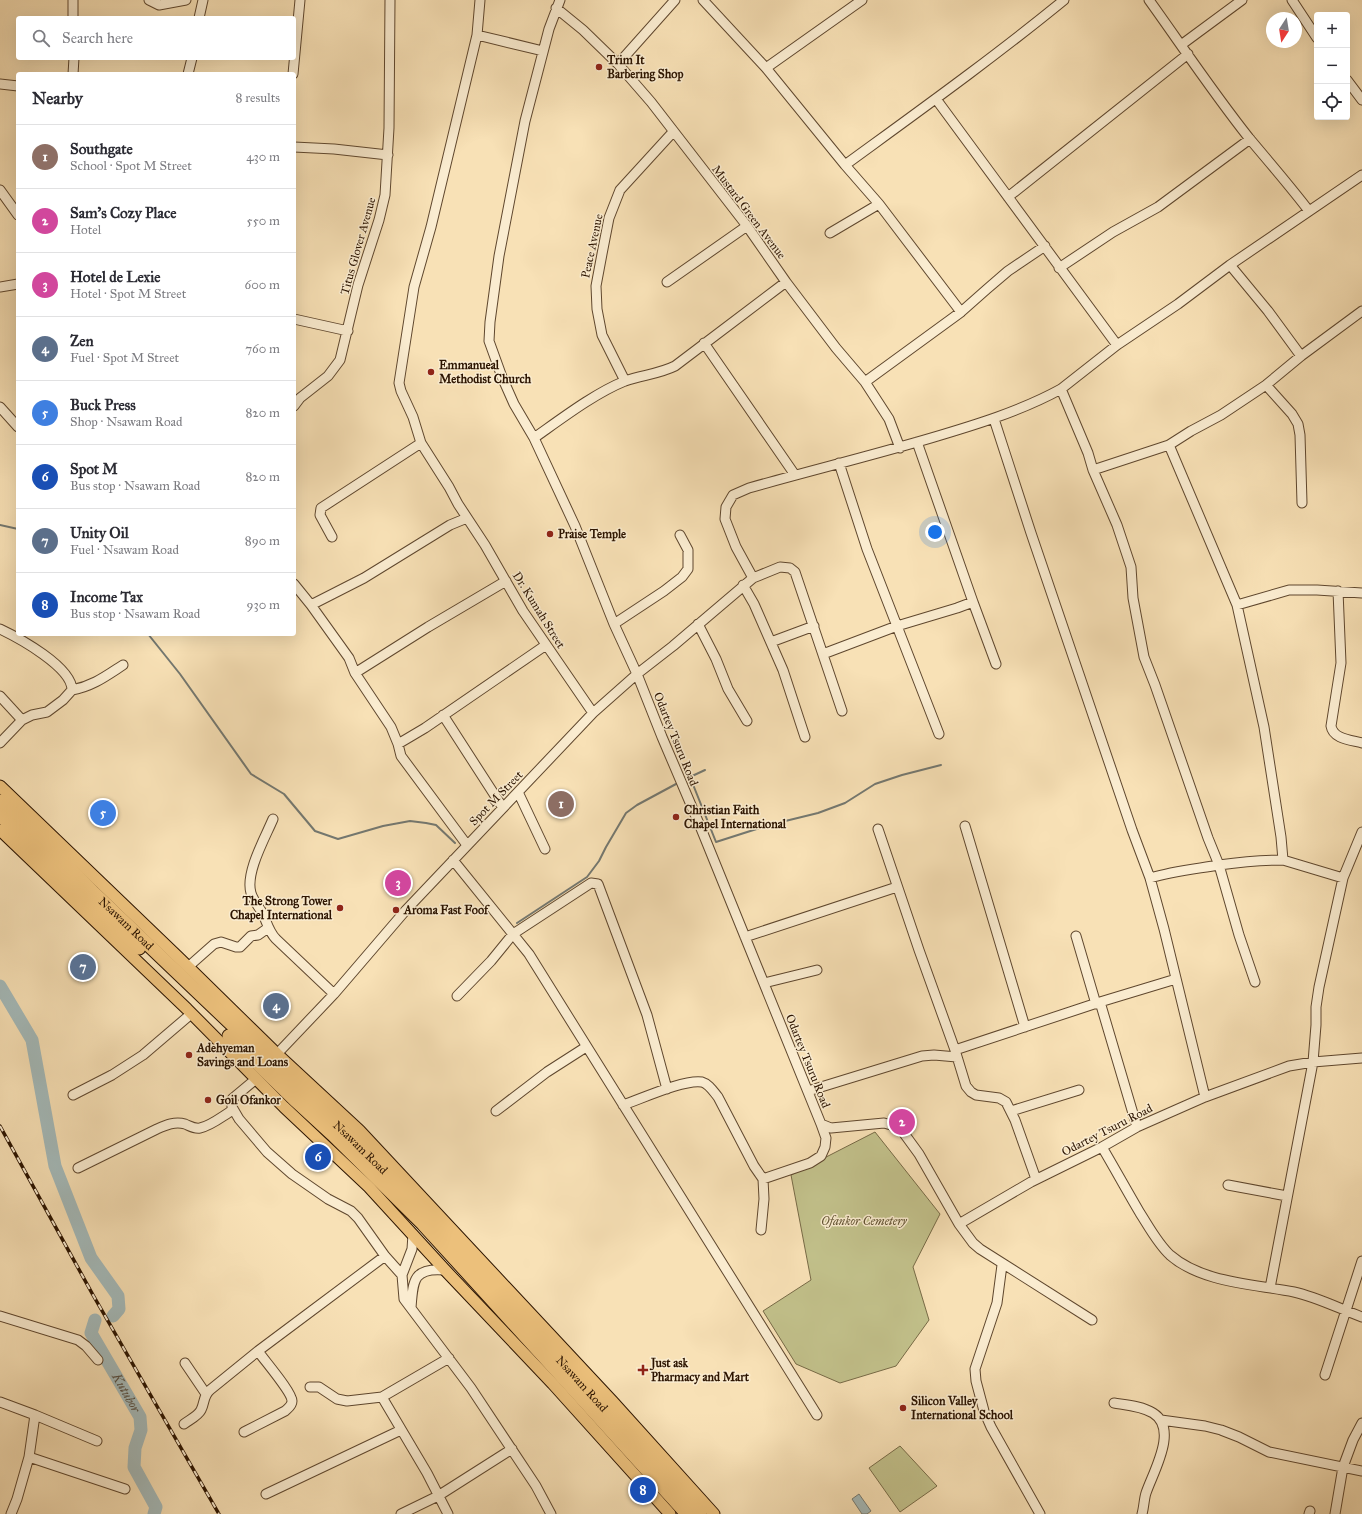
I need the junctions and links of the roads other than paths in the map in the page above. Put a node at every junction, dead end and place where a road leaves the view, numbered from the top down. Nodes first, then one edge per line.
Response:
1 (73, 0) edge
2 (149, 0) edge
3 (186, 0) edge
4 (203, 0) edge
5 (300, 0) edge
6 (390, 0) edge
7 (480, 0) edge
8 (675, 0) edge
9 (703, 0) edge
10 (862, 0) edge
11 (1064, 0) edge
12 (1149, 0) edge
13 (1242, 0) edge
14 (1292, 0) edge
15 (558, 4) edge
16 (73, 16) edge
17 (199, 16) edge
18 (1314, 33) edge
19 (476, 34) junction
20 (296, 42) edge
21 (1181, 45) junction
22 (543, 51) junction
23 (1188, 54) junction
24 (74, 60) edge
25 (192, 60) edge
26 (294, 60) edge
27 (618, 64) junction
28 (766, 68) junction
29 (73, 72) edge
30 (188, 72) edge
31 (293, 72) edge
32 (0, 84) edge
33 (1350, 84) edge
34 (16, 86) edge
35 (936, 99) junction
36 (1362, 100) edge
37 (673, 132) junction
38 (1250, 139) junction
39 (296, 147) edge
40 (388, 155) junction
41 (845, 165) junction
42 (1362, 175) edge
43 (0, 190) edge
44 (1008, 197) junction
45 (880, 204) junction
46 (1309, 211) junction
47 (16, 212) edge
48 (747, 226) junction
49 (830, 233) dead end
50 (1045, 246) junction
51 (1230, 265) junction
52 (1059, 268) junction
53 (667, 282) dead end
54 (786, 282) junction
55 (16, 284) edge
56 (0, 287) edge
57 (1362, 310) edge
58 (961, 312) junction
59 (296, 319) edge
60 (348, 330) junction
61 (704, 343) junction
62 (1117, 345) junction
63 (1301, 356) junction
64 (625, 381) junction
65 (865, 382) junction
66 (1266, 385) junction
67 (1061, 389) junction
68 (297, 397) edge
69 (0, 408) edge
70 (994, 419) junction
71 (16, 425) edge
72 (534, 438) junction
73 (917, 442) junction
74 (420, 443) junction
75 (1169, 445) junction
76 (900, 448) junction
77 (839, 464) junction
78 (1093, 470) junction
79 (795, 475) junction
80 (1302, 504) dead end
81 (467, 518) junction
82 (680, 535) dead end
83 (332, 537) dead end
84 (753, 578) junction
85 (506, 581) junction
86 (743, 585) junction
87 (296, 586) edge
88 (1338, 591) junction
89 (1362, 593) edge
90 (973, 602) junction
91 (311, 605) junction
92 (1236, 606) junction
93 (614, 624) junction
94 (698, 624) junction
95 (814, 626) junction
96 (897, 626) junction
97 (0, 629) edge
98 (771, 642) junction
99 (546, 645) junction
100 (823, 654) junction
101 (996, 664) dead end
102 (123, 665) dead end
103 (355, 673) junction
104 (637, 674) junction
105 (72, 690) junction
106 (0, 696) edge
107 (842, 711) dead end
108 (593, 713) junction
109 (443, 715) junction
110 (22, 720) junction
111 (747, 721) dead end
112 (939, 734) dead end
113 (804, 737) dead end
114 (0, 743) edge
115 (1362, 743) edge
116 (398, 744) junction
117 (0, 786) edge
118 (518, 792) junction
119 (0, 801) edge
120 (503, 808) junction
121 (0, 815) edge
122 (273, 819) dead end
123 (965, 826) dead end
124 (878, 829) dead end
125 (0, 830) edge
126 (1362, 832) edge
127 (467, 845) junction
128 (545, 849) dead end
129 (453, 860) junction
130 (1283, 860) junction
131 (1219, 865) junction
132 (1150, 878) junction
133 (1343, 878) junction
134 (897, 887) junction
135 (268, 928) junction
136 (513, 934) junction
137 (1076, 936) dead end
138 (745, 937) junction
139 (188, 967) junction
140 (817, 970) dead end
141 (1176, 979) junction
142 (1255, 982) dead end
143 (764, 983) junction
144 (334, 994) junction
145 (457, 996) dead end
146 (1098, 1003) junction
147 (191, 1014) junction
148 (1025, 1027) junction
149 (586, 1047) junction
150 (956, 1053) junction
151 (276, 1054) junction
152 (1362, 1058) edge
153 (1313, 1062) junction
154 (256, 1079) junction
155 (667, 1089) junction
156 (1079, 1090) dead end
157 (808, 1091) junction
158 (74, 1094) dead end
159 (1205, 1096) junction
160 (623, 1105) junction
161 (233, 1110) junction
162 (496, 1111) dead end
163 (1011, 1111) junction
164 (821, 1124) junction
165 (1137, 1127) junction
166 (1102, 1147) junction
167 (78, 1168) dead end
168 (763, 1179) junction
169 (1036, 1180) junction
170 (1228, 1185) dead end
171 (1287, 1196) junction
172 (959, 1224) junction
173 (761, 1230) dead end
174 (413, 1234) junction
175 (384, 1256) junction
176 (1362, 1261) edge
177 (1002, 1265) junction
178 (445, 1270) junction
179 (402, 1275) junction
180 (1270, 1288) junction
181 (411, 1308) junction
182 (1346, 1311) junction
183 (0, 1316) edge
184 (1362, 1317) edge
185 (1092, 1320) dead end
186 (258, 1351) junction
187 (449, 1358) junction
188 (98, 1360) dead end
189 (185, 1363) dead end
190 (1324, 1376) dead end
191 (310, 1386) dead end
192 (206, 1394) junction
193 (382, 1397) junction
194 (0, 1402) edge
195 (1114, 1403) dead end
196 (35, 1414) junction
197 (817, 1415) dead end
198 (1161, 1420) junction
199 (1362, 1423) edge
200 (184, 1424) dead end
201 (401, 1430) junction
202 (244, 1432) dead end
203 (97, 1441) dead end
204 (512, 1449) junction
205 (29, 1457) junction
206 (1342, 1467) junction
207 (1362, 1471) edge
208 (125, 1489) dead end
209 (266, 1494) dead end
210 (438, 1496) junction
211 (11, 1514) edge
212 (400, 1514) edge
213 (448, 1514) edge
214 (551, 1514) edge
215 (670, 1514) edge
216 (687, 1514) edge
217 (700, 1514) edge
218 (714, 1514) edge
219 (1040, 1514) edge
220 (1142, 1514) edge
221 (1335, 1514) edge

1 - 16 street
2 - 3 street
4 - 17 street
5 - 20 street
6 - 40 street, Titus Glover Avenue
7 - 19 street, Dr. Kumah Street
8 - 27 street
9 - 28 street
10 - 28 street
11 - 35 street
12 - 21 street
13 - 21 street
14 - 18 street
15 - 22 street, Odartey Tsuru Road
15 - 27 street, Mustard Green Avenue
19 - 22 street
19 - 74 street, Dr. Kumah Street
21 - 23 street
22 - 72 street, Odartey Tsuru Road
23 - 38 street
23 - 44 street
24 - 29 street
25 - 30 street
26 - 31 street
27 - 37 street, Mustard Green Avenue
28 - 41 street
32 - 34 street
33 - 36 street
35 - 41 street
35 - 44 street
37 - 48 street, Mustard Green Avenue
37 - 64 street, Peace Avenue
38 - 46 street
38 - 52 street
39 - 40 street
40 - 60 street, Titus Glover Avenue
41 - 45 street
42 - 46 street
43 - 47 street
44 - 50 street
45 - 49 street
45 - 58 street
46 - 51 street
48 - 53 street
48 - 54 street, Mustard Green Avenue
50 - 52 street
50 - 58 street
51 - 62 street
51 - 63 street
52 - 62 street
54 - 61 street
54 - 65 street, Mustard Green Avenue
55 - 56 street
57 - 63 street
58 - 65 street
59 - 60 street
60 - 68 street, Titus Glover Avenue
61 - 64 street
61 - 79 street
62 - 67 street
63 - 66 street
64 - 72 street
65 - 76 street, Mustard Green Avenue
66 - 75 street
66 - 80 street
67 - 70 street
67 - 78 street
69 - 71 street
70 - 73 street
70 - 132 street
72 - 93 street, Odartey Tsuru Road
73 - 76 street
73 - 90 street
74 - 81 street, Dr. Kumah Street
74 - 83 street
75 - 78 street
75 - 92 street
76 - 77 street
77 - 79 street
77 - 96 street
78 - 131 street
79 - 84 street
81 - 85 street, Dr. Kumah Street
81 - 91 street
82 - 93 street
84 - 86 street, Spot M Street
84 - 95 street, Spot M Street
85 - 99 street, Dr. Kumah Street
85 - 103 street
86 - 94 street, Spot M Street
86 - 98 street
87 - 91 street
88 - 89 street
88 - 92 street
88 - 115 street
90 - 96 street
90 - 101 street
91 - 103 street
92 - 130 street
93 - 104 street, Odartey Tsuru Road
94 - 104 street, Spot M Street
94 - 111 street
95 - 98 street
95 - 100 street
96 - 100 street
96 - 112 street
97 - 105 street
98 - 113 street
99 - 108 street, Dr. Kumah Street
99 - 109 street
100 - 107 street
102 - 105 street
103 - 116 street
104 - 108 street, Spot M Street
104 - 138 street, Odartey Tsuru Road
105 - 110 street
106 - 110 street
108 - 118 street, Spot M Street
109 - 116 street
109 - 120 street
110 - 114 street
116 - 127 street
117 - 139 main road
118 - 120 street, Spot M Street
118 - 128 street
119 - 217 highway, Nsawam Road
120 - 127 street, Spot M Street
121 - 216 highway, Nsawam Road
122 - 135 street
123 - 148 street
124 - 134 street
125 - 147 main road
126 - 133 street
127 - 129 street, Spot M Street
129 - 136 street
129 - 144 street, Spot M Street
130 - 131 street
130 - 133 street
131 - 132 street
131 - 142 street
132 - 141 street
133 - 153 street
134 - 138 street
134 - 150 street
135 - 139 street
135 - 144 street
136 - 145 street
136 - 149 street
136 - 155 street
137 - 146 street
138 - 143 street, Odartey Tsuru Road
139 - 151 main road
140 - 143 street
141 - 146 street
141 - 159 street
143 - 157 street, Odartey Tsuru Road
144 - 151 street, Spot M Street
146 - 148 street
146 - 165 street
147 - 154 main road
147 - 158 street
148 - 150 street
149 - 160 street
149 - 162 street
150 - 157 street
150 - 163 street
151 - 218 main road
152 - 153 street, Odartey Tsuru Road
153 - 159 street, Odartey Tsuru Road
153 - 171 street
154 - 161 street
154 - 174 main road
155 - 160 street
155 - 168 street
156 - 163 street
157 - 164 street, Odartey Tsuru Road
159 - 165 street, Odartey Tsuru Road
160 - 197 street
161 - 167 street
161 - 175 street
163 - 169 street
164 - 168 street
164 - 172 street, Odartey Tsuru Road
165 - 166 street, Odartey Tsuru Road
166 - 169 street, Odartey Tsuru Road
166 - 180 street
168 - 173 street
169 - 172 street, Odartey Tsuru Road
170 - 171 street
171 - 180 street
172 - 177 street
174 - 178 main road
174 - 179 street
175 - 179 street
175 - 186 street
176 - 182 street
177 - 185 street
177 - 219 street
178 - 181 street
178 - 215 main road
179 - 181 street
180 - 182 street
181 - 187 street
182 - 184 street
182 - 190 street
183 - 188 street
186 - 192 street
186 - 202 street
187 - 193 street
187 - 204 street
189 - 192 street
191 - 193 street
192 - 200 street
193 - 201 street
194 - 196 street
195 - 198 street
196 - 203 street
196 - 205 street
198 - 206 street
198 - 220 street
199 - 206 street
201 - 209 street
201 - 210 street
204 - 210 street
204 - 214 street
205 - 208 street
205 - 211 street
206 - 207 street
206 - 221 street
210 - 212 street
210 - 213 street

